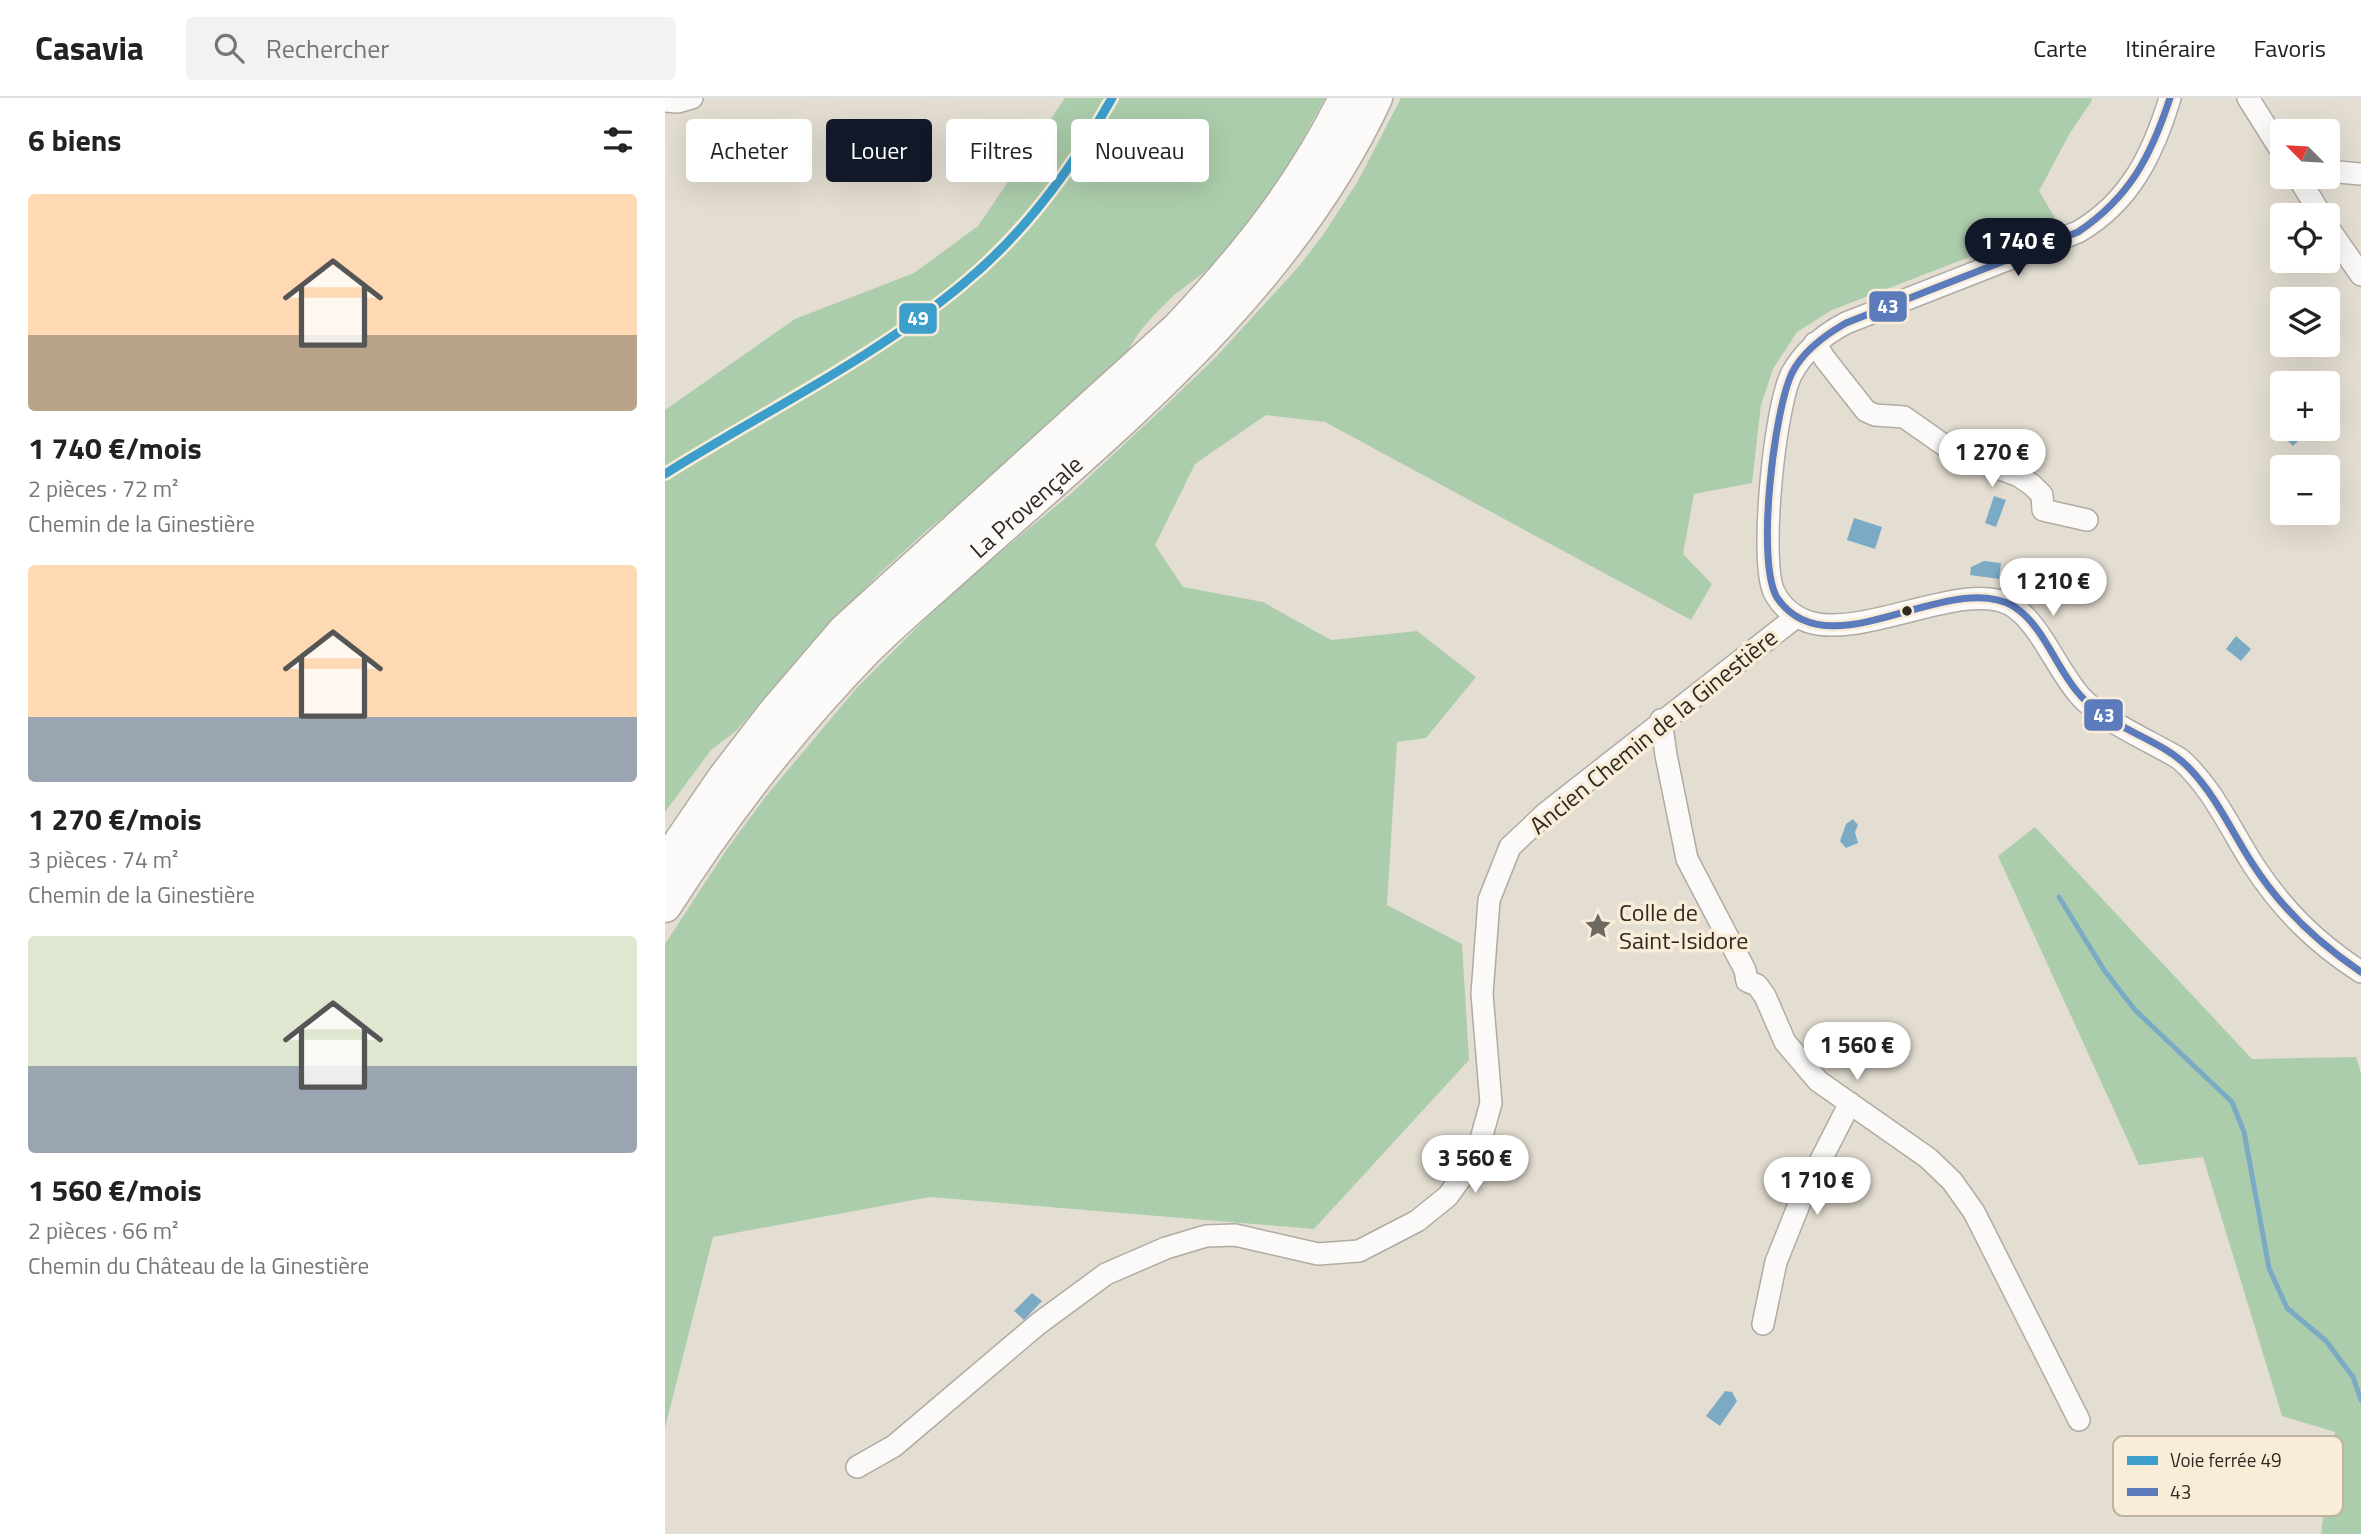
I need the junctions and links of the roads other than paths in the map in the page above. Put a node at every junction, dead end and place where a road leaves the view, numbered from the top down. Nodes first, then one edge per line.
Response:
1 (692, 98) edge
2 (1345, 98) edge
3 (1376, 98) edge
4 (2170, 98) edge
5 (2248, 98) edge
6 (665, 101) edge
7 (2270, 133) edge
8 (2340, 173) edge
9 (2361, 174) edge
10 (2340, 245) edge
11 (2361, 275) edge
12 (1815, 343) junction
13 (2087, 520) dead end
14 (1796, 617) junction
15 (1661, 720) junction
16 (665, 864) edge
17 (665, 906) edge
18 (2361, 972) edge
19 (1850, 1103) junction
20 (1763, 1324) dead end
21 (2079, 1420) dead end
22 (857, 1467) dead end

1 - 6 street
2 - 16 highway, La Provençale
3 - 17 highway, La Provençale
4 - 12 street
5 - 7 street
8 - 9 street
10 - 11 street
12 - 13 street
12 - 14 street
14 - 15 street, Ancien Chemin de la Ginestière
14 - 18 street
15 - 19 street
15 - 22 street, Ancien Chemin de la Ginestière
19 - 20 street
19 - 21 street

